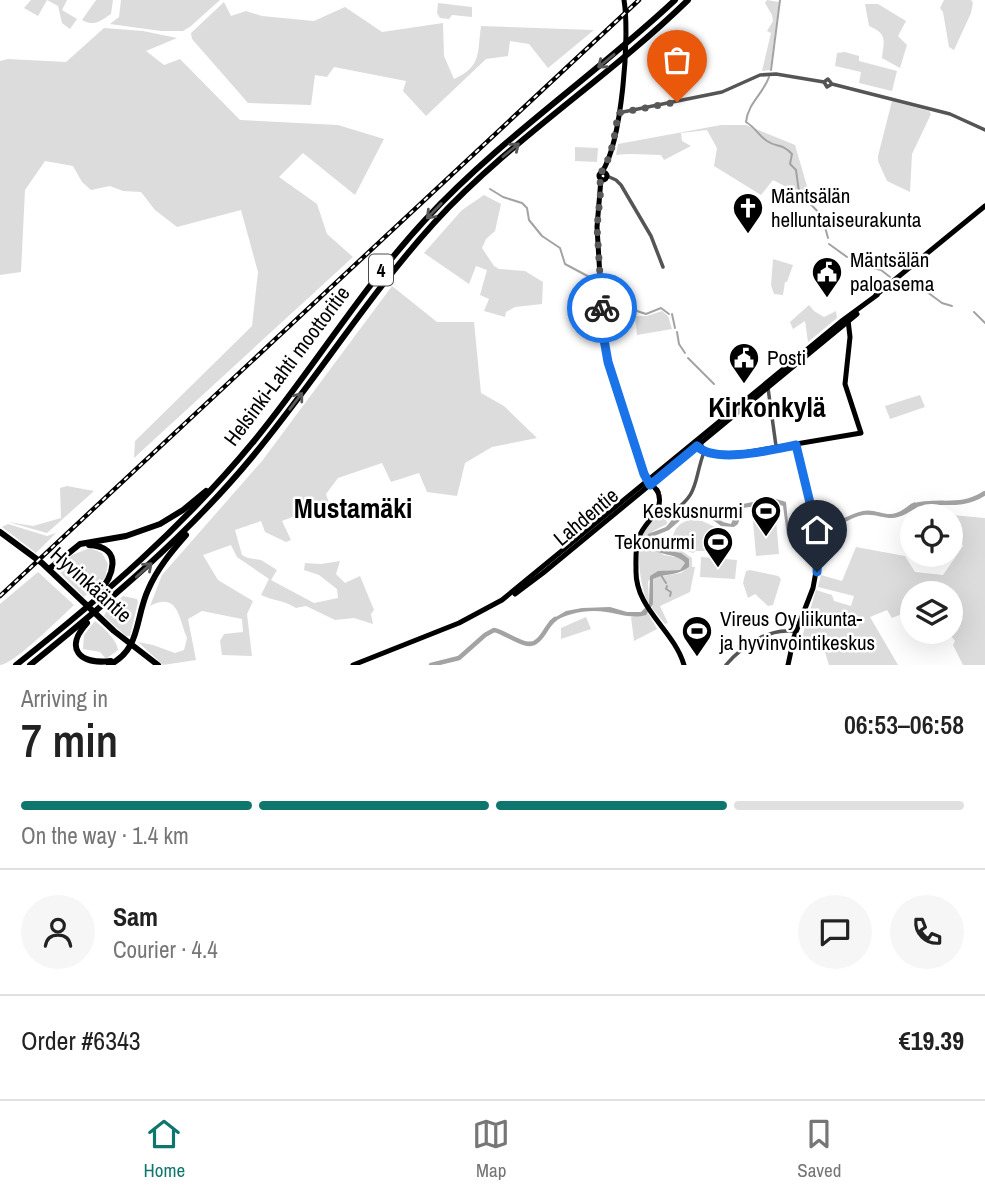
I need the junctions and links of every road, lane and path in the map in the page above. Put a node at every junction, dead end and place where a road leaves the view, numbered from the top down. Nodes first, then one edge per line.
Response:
1 (624, 0) edge
2 (675, 0) edge
3 (688, 0) edge
4 (618, 113) junction
5 (985, 130) edge
6 (604, 176) junction
7 (985, 206) edge
8 (663, 267) dead end
9 (846, 320) junction
10 (765, 386) junction
11 (796, 445) junction
12 (699, 446) junction
13 (777, 449) junction
14 (237, 461) junction
15 (650, 482) junction
16 (228, 486) junction
17 (656, 512) junction
18 (0, 532) edge
19 (50, 570) junction
20 (124, 588) junction
21 (796, 632) junction
22 (135, 634) junction
23 (53, 635) junction
24 (123, 638) junction
25 (132, 646) junction
26 (150, 659) junction
27 (16, 665) edge
28 (30, 665) edge
29 (109, 665) edge
30 (158, 665) edge
31 (353, 665) edge
32 (684, 665) edge
33 (726, 665) edge
34 (788, 665) edge

1 - 4 main road
2 -> 14 highway, Helsinki-Lahti moottoritie / 4
16 -> 3 highway, Helsinki-Lahti moottoritie / 4
4 - 5 street
4 - 6 main road
6 - 8 street
6 - 15 main road
7 - 9 main road, Lahdentie
9 - 10 main road, Lahdentie
9 - 11 main road
10 - 12 main road, Lahdentie
10 - 13 street
11 - 13 main road
11 - 21 main road
12 - 13 main road
12 - 15 main road, Lahdentie
12 - 17 street
14 - 19 highway
14 - 23 highway, Helsinki-Lahti moottoritie / 4
15 - 17 main road
15 - 31 main road, Lahdentie
20 -> 16 highway, Helsinki-Lahti moottoritie / 4
16 - 22 highway
17 - 32 main road
18 - 19 highway, Hyvinkääntie
19 - 23 highway
19 - 24 highway, Hyvinkääntie
20 - 24 highway
20 - 28 highway, Helsinki-Lahti moottoritie / 4
21 - 33 street
21 - 34 main road
22 - 25 highway
22 - 26 highway
23 - 27 highway, Helsinki-Lahti moottoritie / 4
24 - 25 highway, Hyvinkääntie
25 - 26 highway, Hyvinkääntie
25 - 29 highway
26 - 30 highway, Hyvinkääntie

